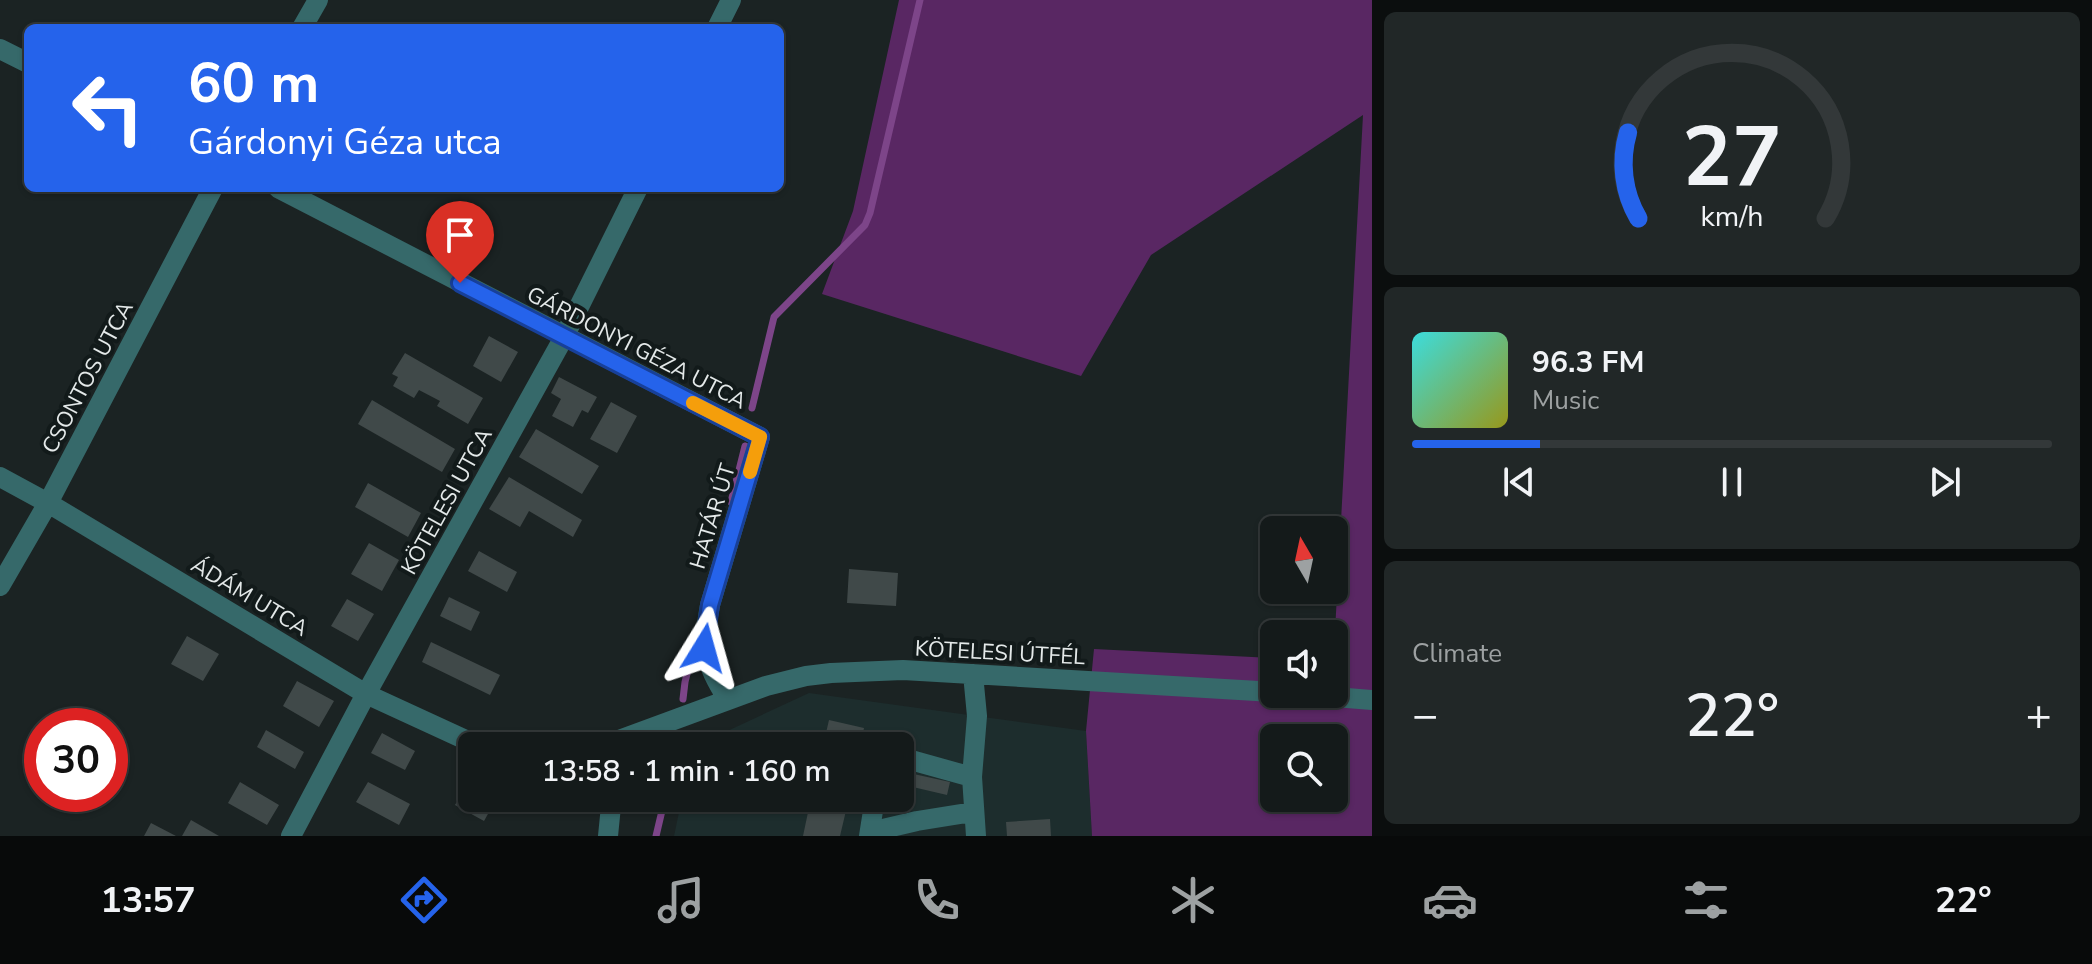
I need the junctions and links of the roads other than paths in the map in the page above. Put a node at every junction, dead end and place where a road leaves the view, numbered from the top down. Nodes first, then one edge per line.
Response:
1 (318, 0) edge
2 (730, 0) edge
3 (304, 24) edge
4 (719, 24) edge
5 (0, 49) edge
6 (24, 61) edge
7 (211, 192) edge
8 (286, 192) edge
9 (636, 192) edge
10 (564, 337) junction
11 (760, 437) joint
12 (0, 477) edge
13 (48, 503) junction
14 (0, 586) edge
15 (973, 674) junction
16 (1260, 691) edge
17 (366, 694) junction
18 (1348, 698) edge
19 (728, 700) junction
20 (1372, 700) edge
21 (641, 732) edge
22 (458, 736) edge
23 (914, 761) edge
24 (972, 777) junction
25 (610, 812) edge
26 (873, 812) edge
27 (973, 812) junction
28 (870, 834) edge
29 (291, 836) edge
30 (608, 836) edge
31 (976, 836) edge

1 - 3 street
2 - 4 street
5 - 6 street
7 - 13 street, CSONTOS UTCA
8 - 10 street, GÁRDONYI GÉZA UTCA
9 - 10 street, KÖTELESI UTCA
10 - 11 street, GÁRDONYI GÉZA UTCA
10 - 17 street, KÖTELESI UTCA
11 - 19 street, HATÁR ÚT
12 - 13 street, ÁDÁM UTCA
13 - 14 street, CSONTOS UTCA
13 - 17 street, ÁDÁM UTCA
15 - 16 street, KÖTELESI ÚTFÉL
15 - 19 street, KÖTELESI ÚTFÉL
15 - 24 street
17 - 22 street, ÁDÁM UTCA
17 - 29 street, KÖTELESI UTCA
18 - 20 street
19 - 21 street
23 - 24 street
24 - 27 street
25 - 30 street
26 - 28 street
27 - 28 street
27 - 31 street

